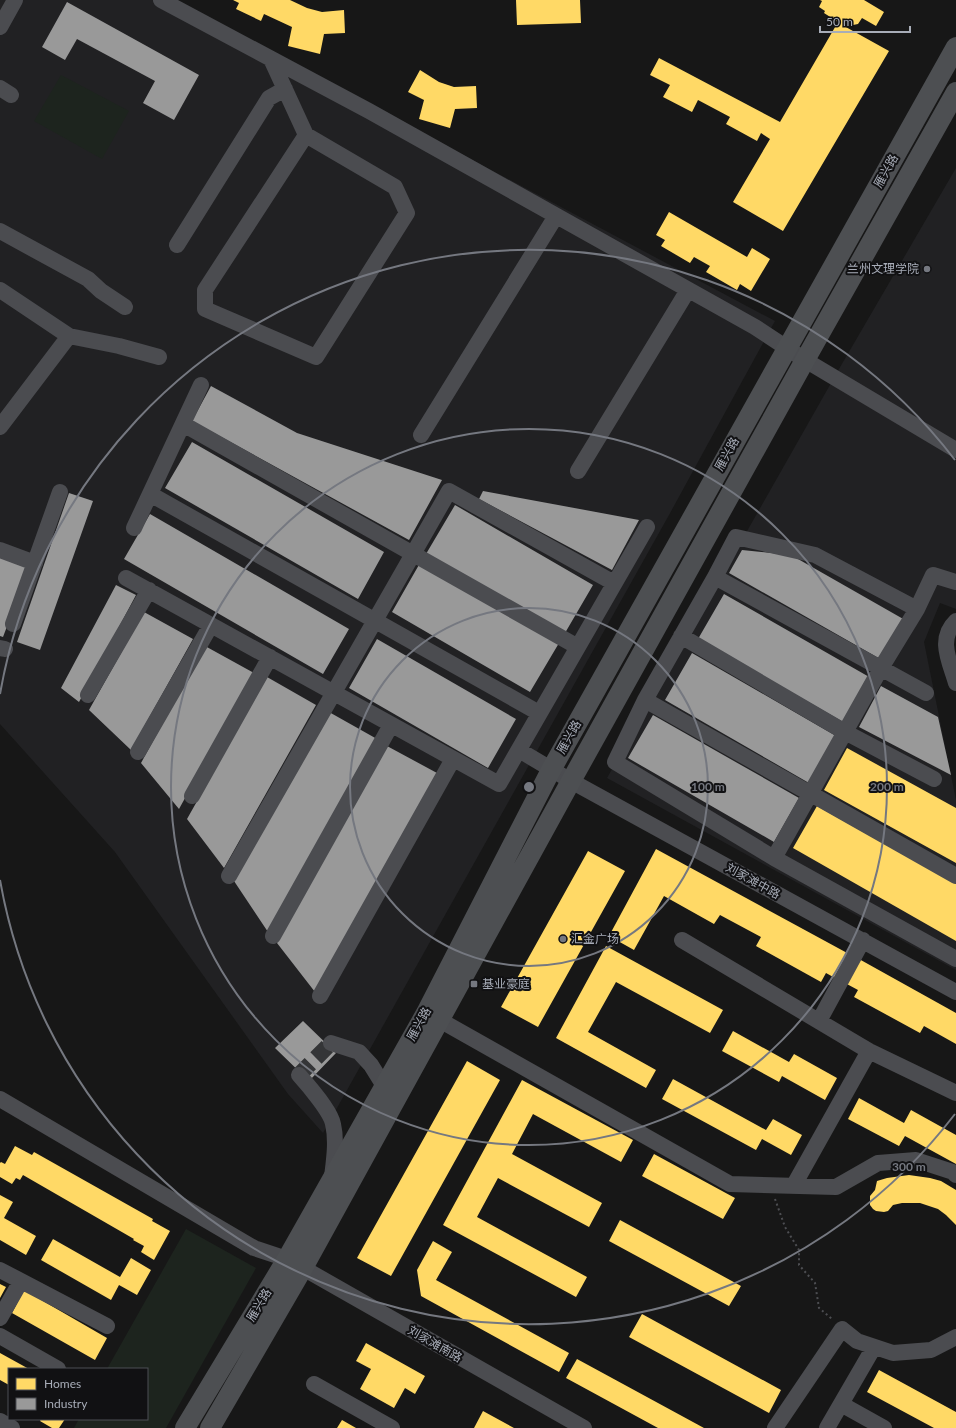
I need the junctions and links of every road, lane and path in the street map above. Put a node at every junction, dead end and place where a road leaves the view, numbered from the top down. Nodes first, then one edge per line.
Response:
1 (15, 0) edge
2 (161, 0) edge
3 (0, 27) edge
4 (956, 47) edge
5 (272, 59) junction
6 (285, 89) junction
7 (956, 92) edge
8 (306, 135) junction
9 (556, 216) junction
10 (0, 231) edge
11 (177, 245) dead end
12 (0, 290) edge
13 (688, 290) junction
14 (125, 307) dead end
15 (69, 336) junction
16 (786, 348) junction
17 (159, 357) dead end
18 (805, 360) junction
19 (201, 385) dead end
20 (183, 424) junction
21 (0, 427) edge
22 (421, 435) dead end
23 (956, 450) edge
24 (578, 471) dead end
25 (60, 492) dead end
26 (150, 494) junction
27 (647, 527) dead end
28 (134, 528) dead end
29 (0, 550) edge
30 (413, 554) junction
31 (35, 563) junction
32 (715, 577) junction
33 (126, 578) dead end
34 (956, 582) edge
35 (614, 583) junction
36 (149, 590) junction
37 (916, 609) junction
38 (375, 621) junction
39 (956, 621) edge
40 (14, 624) dead end
41 (211, 625) junction
42 (681, 636) junction
43 (578, 647) junction
44 (270, 657) junction
45 (881, 668) junction
46 (956, 683) edge
47 (334, 693) junction
48 (926, 693) dead end
49 (88, 695) dead end
50 (645, 700) junction
51 (540, 713) junction
52 (391, 725) junction
53 (845, 732) junction
54 (518, 750) junction
55 (138, 752) dead end
56 (453, 759) junction
57 (551, 770) junction
58 (934, 779) dead end
59 (571, 781) junction
60 (810, 793) junction
61 (192, 796) dead end
62 (774, 858) junction
63 (229, 876) dead end
64 (956, 876) edge
65 (273, 936) dead end
66 (682, 940) dead end
67 (863, 940) junction
68 (956, 959) edge
69 (956, 992) edge
70 (320, 996) dead end
71 (432, 1016) junction
72 (818, 1021) junction
73 (331, 1043) dead end
74 (869, 1051) junction
75 (299, 1075) dead end
76 (384, 1086) junction
77 (956, 1093) edge
78 (0, 1099) edge
79 (956, 1175) edge
80 (332, 1178) junction
81 (770, 1185) junction
82 (794, 1185) junction
83 (295, 1264) junction
84 (0, 1270) edge
85 (21, 1281) junction
86 (0, 1318) edge
87 (107, 1326) dead end
88 (842, 1329) junction
89 (0, 1336) edge
90 (956, 1337) edge
91 (874, 1347) junction
92 (56, 1368) edge
93 (314, 1384) dead end
94 (841, 1404) junction
95 (0, 1421) edge
96 (12, 1428) edge
97 (185, 1428) edge
98 (210, 1428) edge
99 (392, 1428) edge
100 (584, 1428) edge
101 (775, 1428) edge
102 (827, 1428) edge
103 (884, 1428) edge

1 - 3 street
2 - 5 street
4 - 16 main road, 雁兴路
5 - 6 street
5 - 9 street
6 - 8 street
6 - 11 street
7 - 18 main road, 雁兴路
8 - 8 street
9 - 13 street
9 - 22 street
10 - 14 street
12 - 15 street
13 - 16 street
13 - 24 street
15 - 17 street
15 - 21 street
16 - 18 street
16 - 57 main road, 雁兴路
18 - 23 street
18 - 59 main road, 雁兴路
19 - 20 street
20 - 26 street
20 - 30 street
25 - 31 street
26 - 28 street
26 - 38 street
27 - 35 street
29 - 31 street
30 - 35 street
30 - 38 street
30 - 43 street
31 - 40 street
32 - 37 street
32 - 42 street
32 - 45 street
33 - 36 street
34 - 37 street
35 - 43 street
36 - 41 street
36 - 49 street
37 - 45 street
38 - 47 street
38 - 51 street
39 - 46 street
41 - 44 street
41 - 55 street
42 - 50 street
42 - 53 street
43 - 51 street
44 - 47 street
44 - 61 street
45 - 48 street
45 - 53 street
47 - 52 street
47 - 63 street
50 - 60 street
50 - 62 street
51 - 54 street
52 - 56 street
52 - 65 street
53 - 58 street
53 - 60 street
54 - 56 street
54 - 57 street, 刘家滩中路
56 - 70 street
57 - 59 street, 刘家滩中路
57 - 71 main road, 雁兴路
59 - 67 street, 刘家滩中路
59 - 71 main road, 雁兴路
60 - 62 street
60 - 64 street
62 - 68 street
66 - 72 street
67 - 69 street, 刘家滩中路
67 - 72 street
71 - 76 main road, 雁兴路
71 - 81 street
71 - 83 main road, 雁兴路
72 - 74 street
73 - 76 street
74 - 77 street
74 - 82 street
75 - 80 street
76 - 80 main road, 雁兴路
78 - 83 street, 刘家滩南路
79 - 82 street
80 - 83 main road, 雁兴路
81 - 82 street
81 - 88 path
83 - 97 main road, 雁兴路
83 - 98 main road, 雁兴路
83 - 100 street, 刘家滩南路
84 - 85 street
85 - 86 street
85 - 87 street
88 - 91 street
88 - 101 street
89 - 92 street
90 - 91 street
91 - 94 street
93 - 99 street
94 - 102 street
94 - 103 street
95 - 96 street

